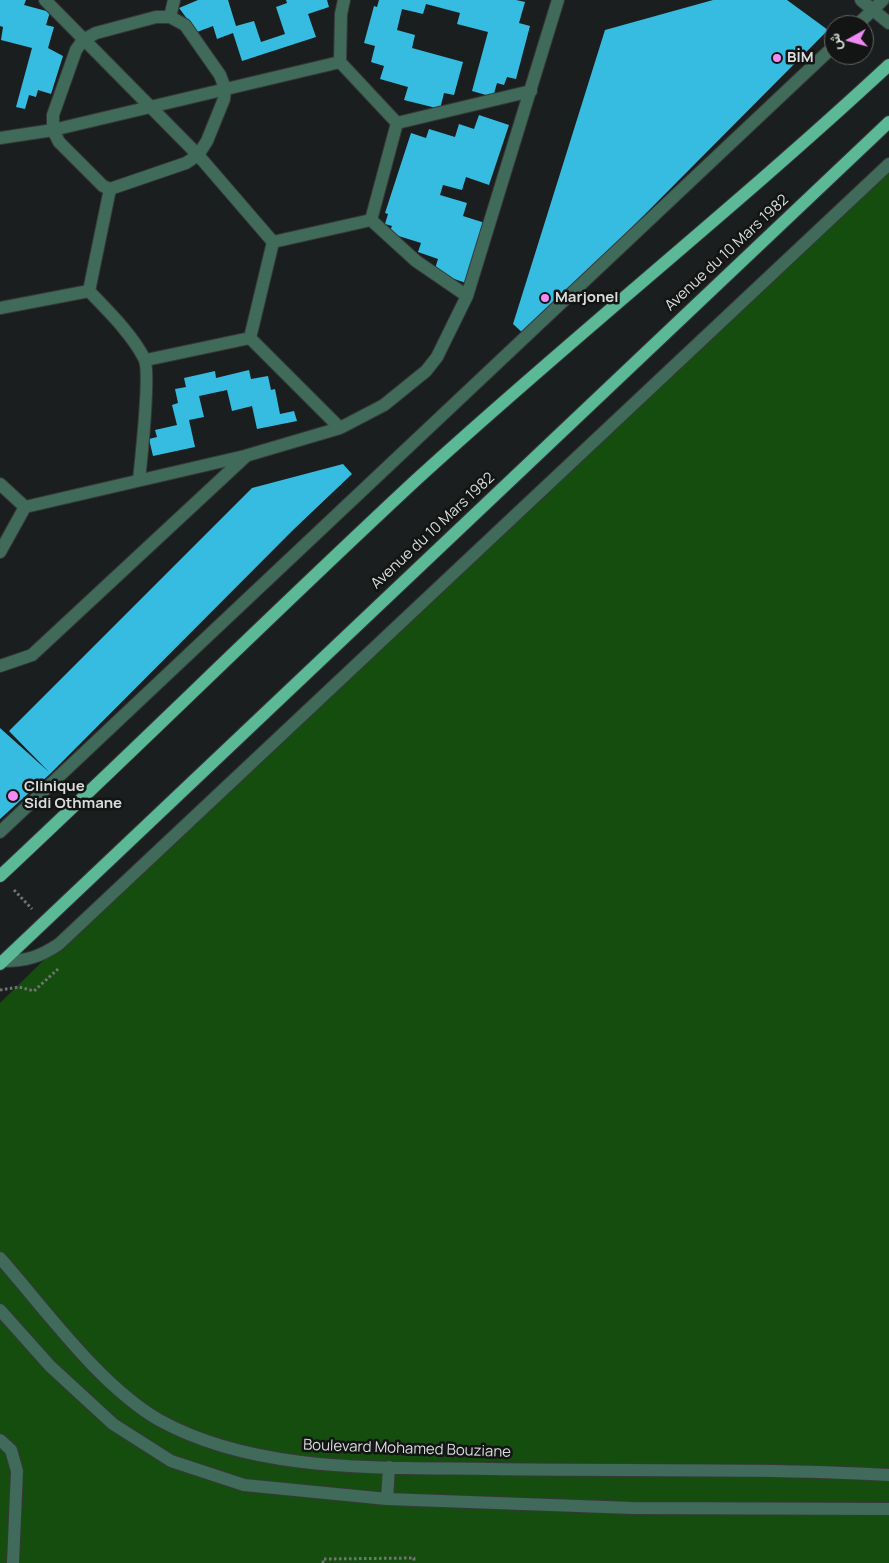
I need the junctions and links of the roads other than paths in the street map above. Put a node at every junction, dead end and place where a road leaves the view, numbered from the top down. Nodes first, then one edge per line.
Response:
1 (45, 0) edge
2 (174, 0) edge
3 (344, 0) edge
4 (558, 0) edge
5 (861, 0) edge
6 (883, 0) edge
7 (873, 10) junction
8 (868, 15) edge
9 (170, 18) junction
10 (889, 23) edge
11 (82, 40) junction
12 (824, 55) edge
13 (340, 62) junction
14 (889, 65) edge
15 (225, 88) junction
16 (531, 91) junction
17 (150, 108) junction
18 (889, 122) edge
19 (397, 123) junction
20 (53, 130) junction
21 (0, 138) edge
22 (198, 155) junction
23 (889, 164) edge
24 (110, 189) junction
25 (371, 220) junction
26 (273, 242) junction
27 (89, 290) junction
28 (467, 296) junction
29 (0, 308) edge
30 (250, 338) junction
31 (146, 360) junction
32 (340, 428) junction
33 (246, 456) junction
34 (139, 480) junction
35 (0, 484) edge
36 (26, 507) junction
37 (0, 552) edge
38 (0, 666) edge
39 (0, 832) edge
40 (0, 876) edge
41 (1, 963) edge
42 (0, 1258) edge
43 (0, 1310) edge
44 (0, 1440) edge
45 (389, 1467) junction
46 (889, 1475) edge
47 (387, 1499) junction
48 (889, 1509) edge
49 (13, 1563) edge

1 - 11 street
2 - 9 street
3 - 13 street
4 - 16 street
5 - 7 street
6 - 7 street
7 - 8 street
7 - 10 street
9 - 11 street
9 - 15 street
11 - 17 street
11 - 20 street
12 - 39 street
13 - 15 street
13 - 19 street
14 - 40 main road, Avenue du 10 Mars 1982
15 - 17 street
15 - 22 street
16 - 19 street
16 - 28 street
17 - 20 street
17 - 22 street
18 - 41 main road, Avenue du 10 Mars 1982
19 - 25 street
20 - 21 street
20 - 24 street
22 - 24 street
22 - 26 street
23 - 41 street
24 - 27 street
25 - 26 street
25 - 28 street
26 - 30 street
27 - 29 street
27 - 31 street
28 - 32 street
30 - 31 street
30 - 32 street
31 - 34 street
32 - 33 street
33 - 34 street
33 - 38 street
34 - 36 street
35 - 36 street
36 - 37 street
42 - 45 street, Boulevard Mohamed Bouziane
43 - 47 street
44 - 49 street
45 - 46 street, Boulevard Mohamed Bouziane
45 - 47 street
47 - 48 street

